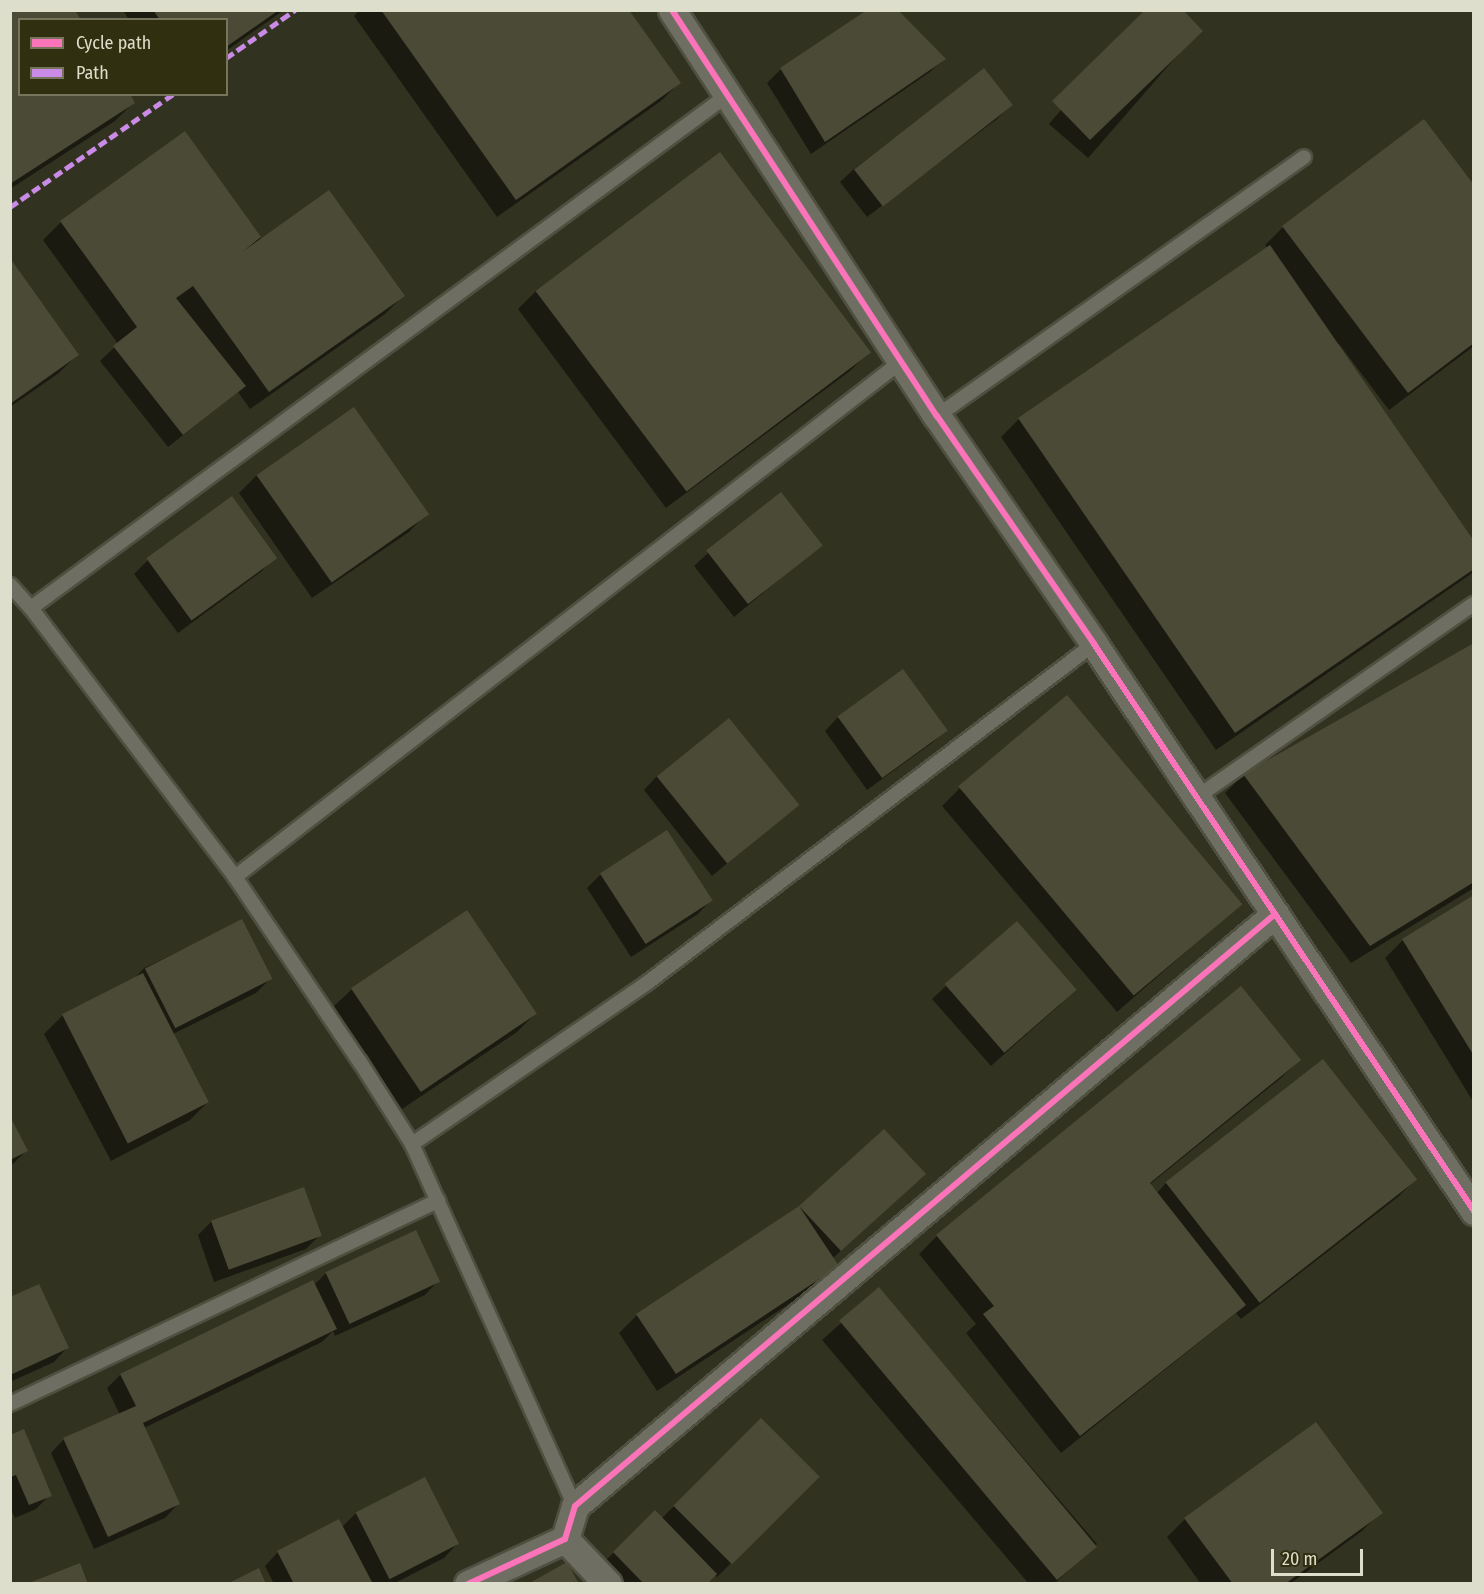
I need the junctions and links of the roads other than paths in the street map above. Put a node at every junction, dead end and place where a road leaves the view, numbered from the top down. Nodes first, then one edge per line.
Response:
1 (672, 10) edge
2 (729, 94) junction
3 (1304, 157) dead end
4 (902, 361) junction
5 (937, 416) junction
6 (10, 585) edge
7 (1473, 604) edge
8 (31, 608) junction
9 (1094, 644) junction
10 (1197, 797) junction
11 (235, 877) junction
12 (1275, 914) junction
13 (412, 1144) junction
14 (438, 1201) junction
15 (1473, 1211) edge
16 (10, 1404) edge
17 (575, 1506) junction
18 (565, 1539) junction
19 (468, 1584) edge
20 (608, 1584) edge

1 - 2 street
2 - 4 street
2 - 8 lane
3 - 5 lane
4 - 5 street
4 - 11 lane
5 - 9 street
6 - 8 lane
7 - 10 lane
8 - 11 lane
9 - 10 street
9 - 13 lane
10 - 12 street
11 - 13 lane
12 - 15 street
12 - 17 street
13 - 14 lane
14 - 16 lane
14 - 17 lane
17 - 18 street
18 - 19 street
18 - 20 street

